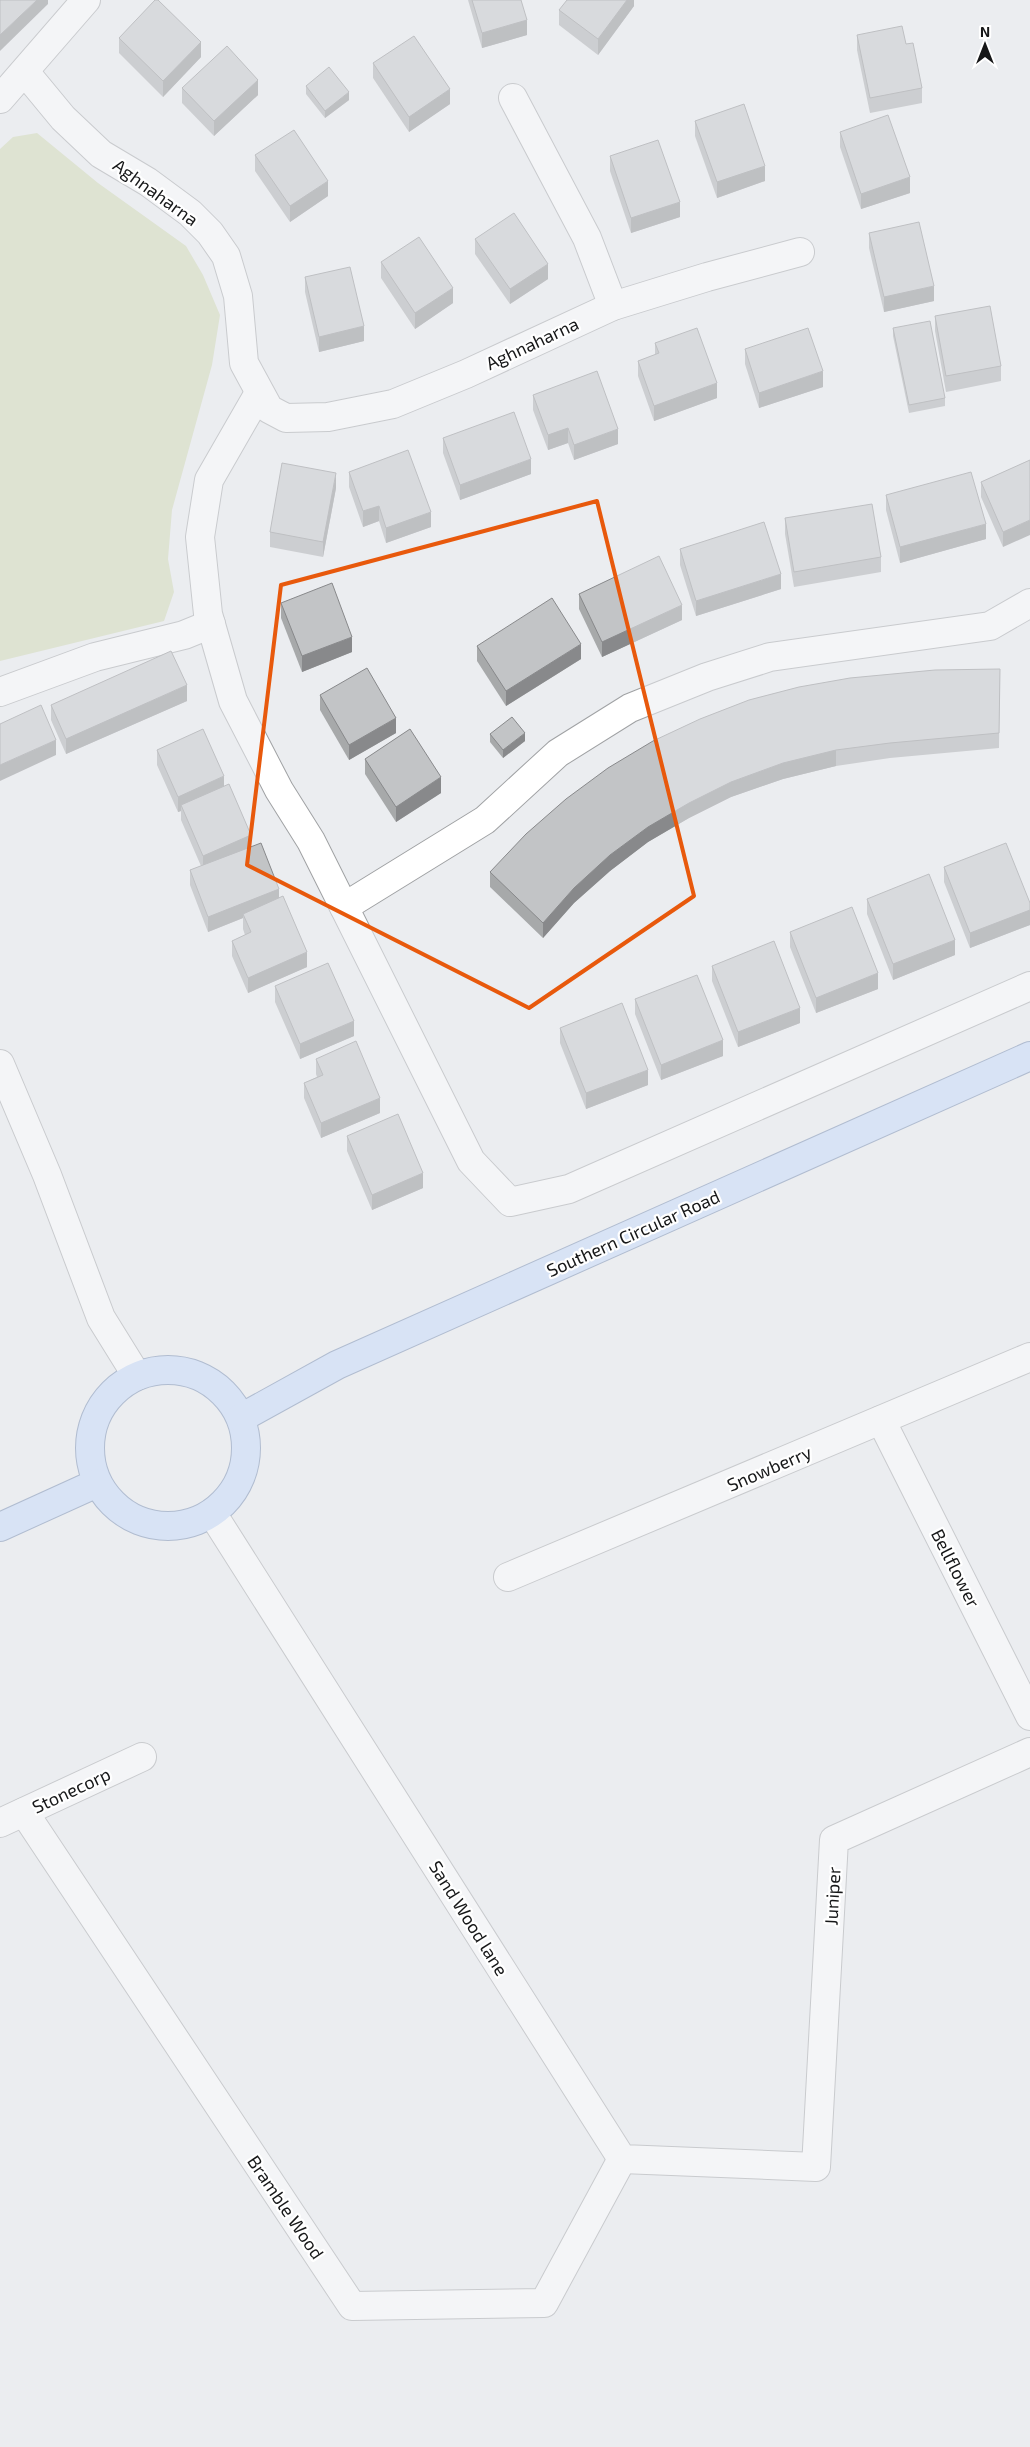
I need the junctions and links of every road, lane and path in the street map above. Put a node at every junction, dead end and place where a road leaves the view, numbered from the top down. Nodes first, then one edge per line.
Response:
1 (86, 0) edge
2 (25, 72) junction
3 (513, 98) dead end
4 (0, 99) edge
5 (800, 252) dead end
6 (613, 306) junction
7 (259, 393) junction
8 (1030, 603) edge
9 (210, 619) junction
10 (0, 692) edge
11 (344, 907) junction
12 (1030, 986) edge
13 (1030, 1056) edge
14 (0, 1064) edge
15 (1030, 1357) edge
16 (137, 1376) junction
17 (241, 1418) junction
18 (882, 1420) junction
19 (97, 1483) junction
20 (212, 1514) junction
21 (0, 1528) edge
22 (508, 1577) dead end
23 (1030, 1716) edge
24 (1030, 1752) edge
25 (142, 1757) dead end
26 (24, 1812) junction
27 (0, 1823) edge
28 (622, 2159) junction

1 - 2 street
2 - 4 street
2 - 7 street, Aghnaharna
3 - 6 street
5 - 6 street, Aghnaharna
6 - 7 street, Aghnaharna
7 - 9 street
8 - 11 street
9 - 10 street
9 - 11 street
11 - 12 street
13 - 17 main road, Southern Circular Road
14 - 16 street
15 - 18 street, Snowberry
16 - 17 main road
16 - 19 main road
17 - 20 main road
18 - 22 street, Snowberry
18 - 23 street, Bellflower
19 - 20 main road
19 - 21 main road
20 - 28 street, Sand Wood lane
24 - 28 street, Juniper
25 - 26 street, Stonecorp
26 - 27 street, Stonecorp
26 - 28 street, Bramble Wood

